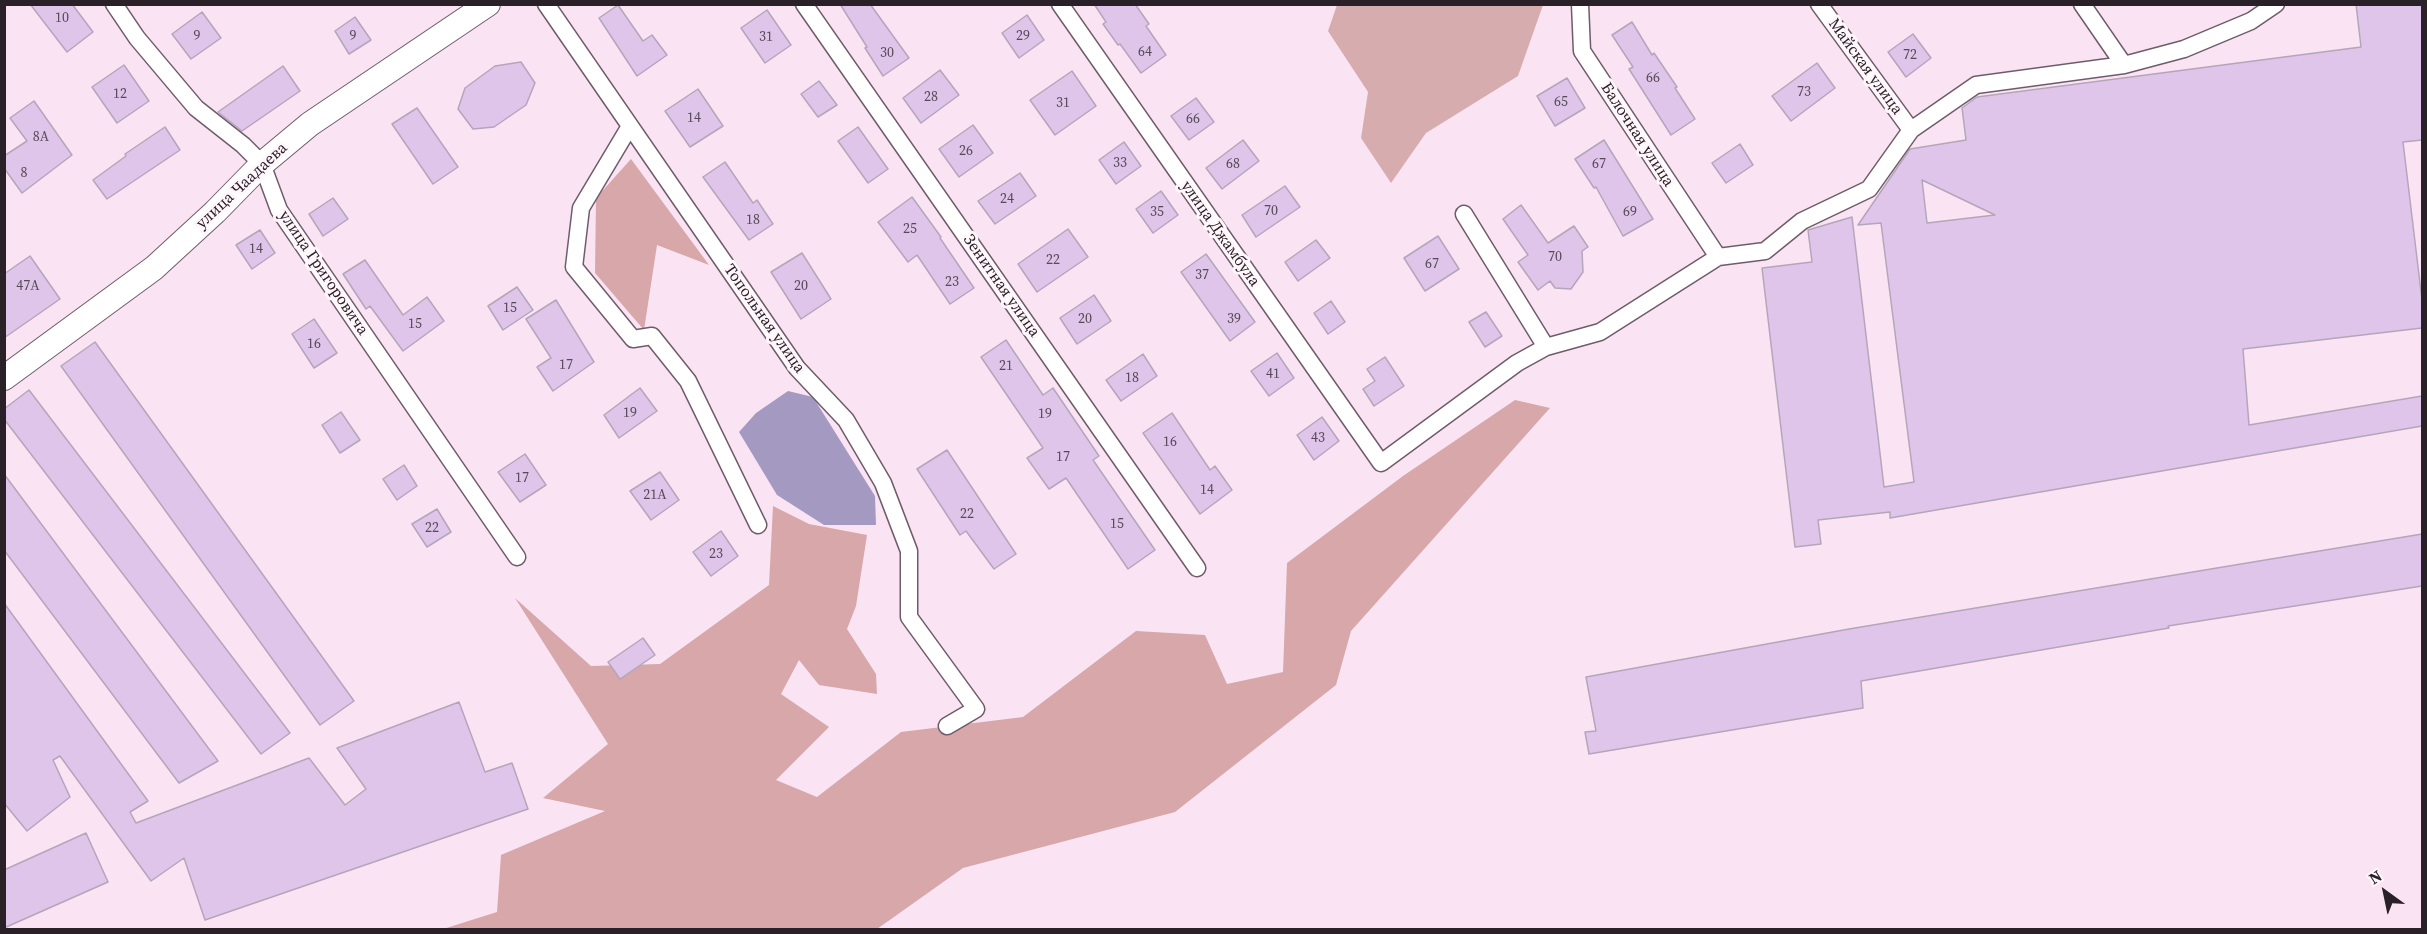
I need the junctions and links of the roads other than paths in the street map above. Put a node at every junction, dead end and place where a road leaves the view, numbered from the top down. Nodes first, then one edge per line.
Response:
1 (114, 4) edge
2 (488, 4) edge
3 (546, 4) edge
4 (804, 4) edge
5 (1060, 4) edge
6 (1580, 4) edge
7 (1819, 4) edge
8 (2082, 4) edge
9 (2276, 4) edge
10 (2124, 65) junction
11 (630, 126) junction
12 (1911, 130) junction
13 (262, 164) junction
14 (1464, 214) dead end
15 (1718, 257) junction
16 (1546, 347) junction
17 (4, 378) edge
18 (758, 525) dead end
19 (517, 557) dead end
20 (1197, 568) dead end
21 (947, 726) dead end

1 - 13 street, улица Григоровича
2 - 13 street, улица Чаадаева
3 - 11 street, Топольная улица
4 - 20 street, Зенитная улица
5 - 16 street, улица Джамбула
6 - 15 street, Балочная улица
7 - 12 street, Майская улица
8 - 10 street
9 - 10 street
10 - 12 street
11 - 18 street
11 - 21 street, Топольная улица
12 - 15 street
13 - 17 street, улица Чаадаева
13 - 19 street, улица Григоровича
14 - 16 street
15 - 16 street

